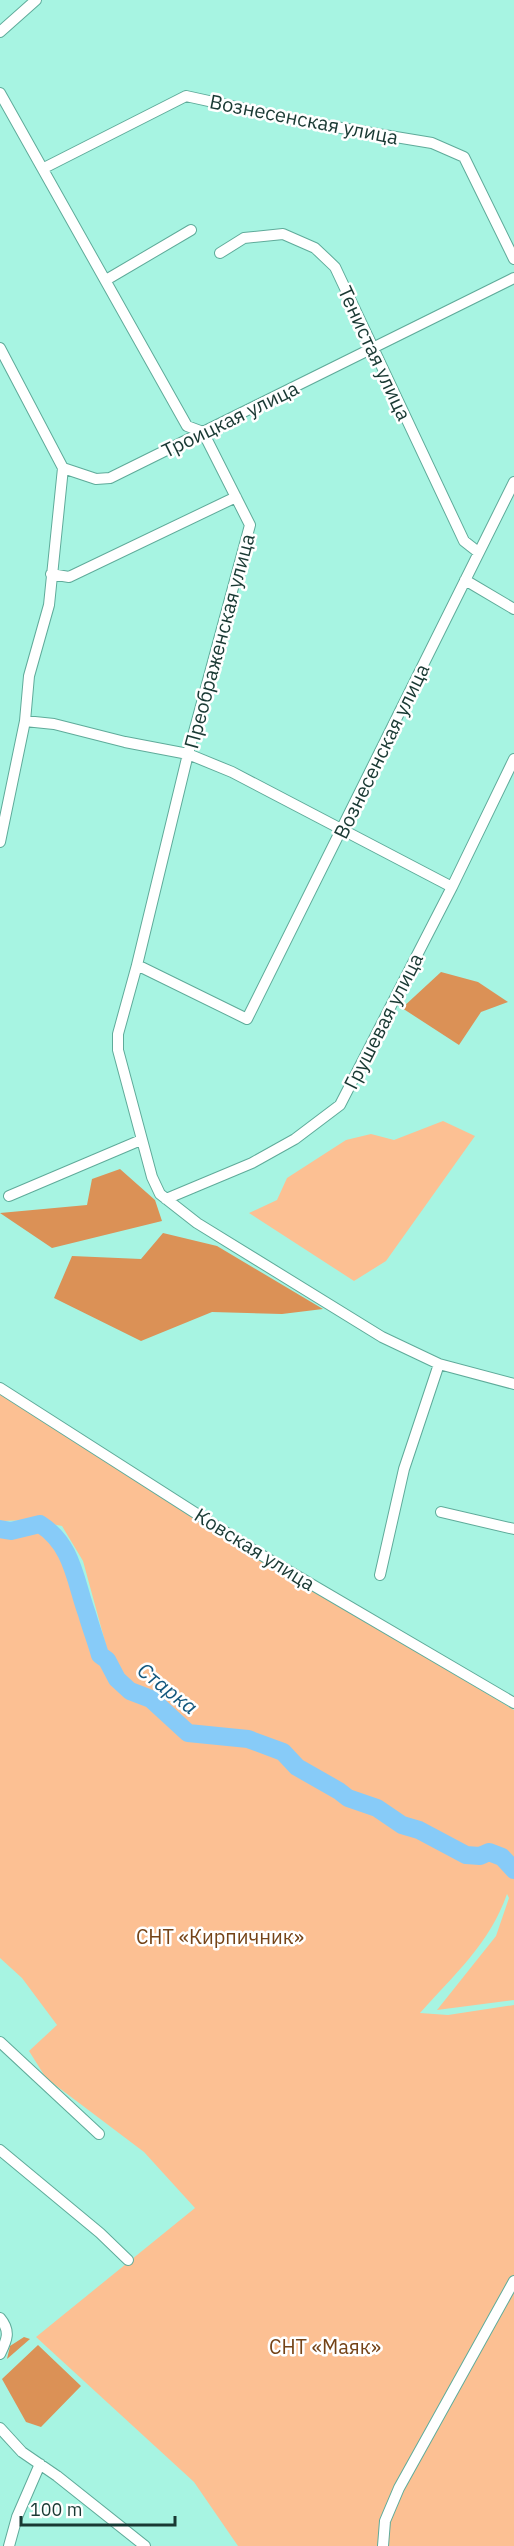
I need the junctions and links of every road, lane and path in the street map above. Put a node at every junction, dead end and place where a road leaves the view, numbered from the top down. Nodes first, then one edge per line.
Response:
1 (36, 0) edge
2 (0, 32) edge
3 (0, 93) edge
4 (44, 168) junction
5 (191, 230) dead end
6 (220, 253) dead end
7 (514, 258) edge
8 (514, 278) edge
9 (106, 280) junction
10 (0, 348) edge
11 (372, 348) junction
12 (203, 432) junction
13 (63, 468) junction
14 (514, 482) edge
15 (236, 497) junction
16 (478, 552) junction
17 (51, 574) junction
18 (465, 580) junction
19 (514, 609) edge
20 (25, 721) junction
21 (188, 754) junction
22 (514, 759) edge
23 (2, 824) edge
24 (342, 830) junction
25 (0, 842) edge
26 (452, 887) junction
27 (137, 965) junction
28 (141, 1140) junction
29 (9, 1196) dead end
30 (166, 1199) junction
31 (439, 1364) junction
32 (514, 1384) edge
33 (0, 1388) edge
34 (441, 1512) dead end
35 (514, 1529) edge
36 (380, 1575) dead end
37 (514, 1703) edge
38 (0, 2042) edge
39 (99, 2134) dead end
40 (0, 2150) edge
41 (128, 2260) dead end
42 (514, 2281) edge
43 (0, 2318) edge
44 (0, 2354) edge
45 (0, 2428) edge
46 (40, 2464) junction
47 (9, 2546) edge
48 (145, 2546) edge
49 (383, 2546) edge

1 - 2 street
3 - 4 street, Преображенская улица
4 - 7 street, Вознесенская улица
4 - 9 street, Преображенская улица
5 - 9 street
6 - 11 street, Тенистая улица
8 - 11 street, Троицкая улица
9 - 12 street, Преображенская улица
10 - 13 street
11 - 12 street, Троицкая улица
11 - 16 street, Тенистая улица
12 - 13 street, Троицкая улица
12 - 15 street, Преображенская улица
13 - 17 street
14 - 16 street, Вознесенская улица
15 - 17 street
15 - 21 street, Преображенская улица
16 - 18 street, Вознесенская улица
17 - 20 street
18 - 19 street
18 - 24 street, Вознесенская улица
20 - 21 street
20 - 23 street
21 - 24 street
21 - 27 street, Преображенская улица
22 - 26 street, Грушевая улица
23 - 25 street
24 - 26 street
24 - 27 street, Вознесенская улица
26 - 30 street, Грушевая улица
27 - 28 street, Преображенская улица
28 - 29 street
28 - 30 street, Преображенская улица
30 - 31 street
31 - 32 street
31 - 36 street
33 - 37 street, Ковская улица
34 - 35 street
38 - 39 street
40 - 41 street
42 - 49 street
43 - 44 street
45 - 46 street
46 - 47 street
46 - 48 street

